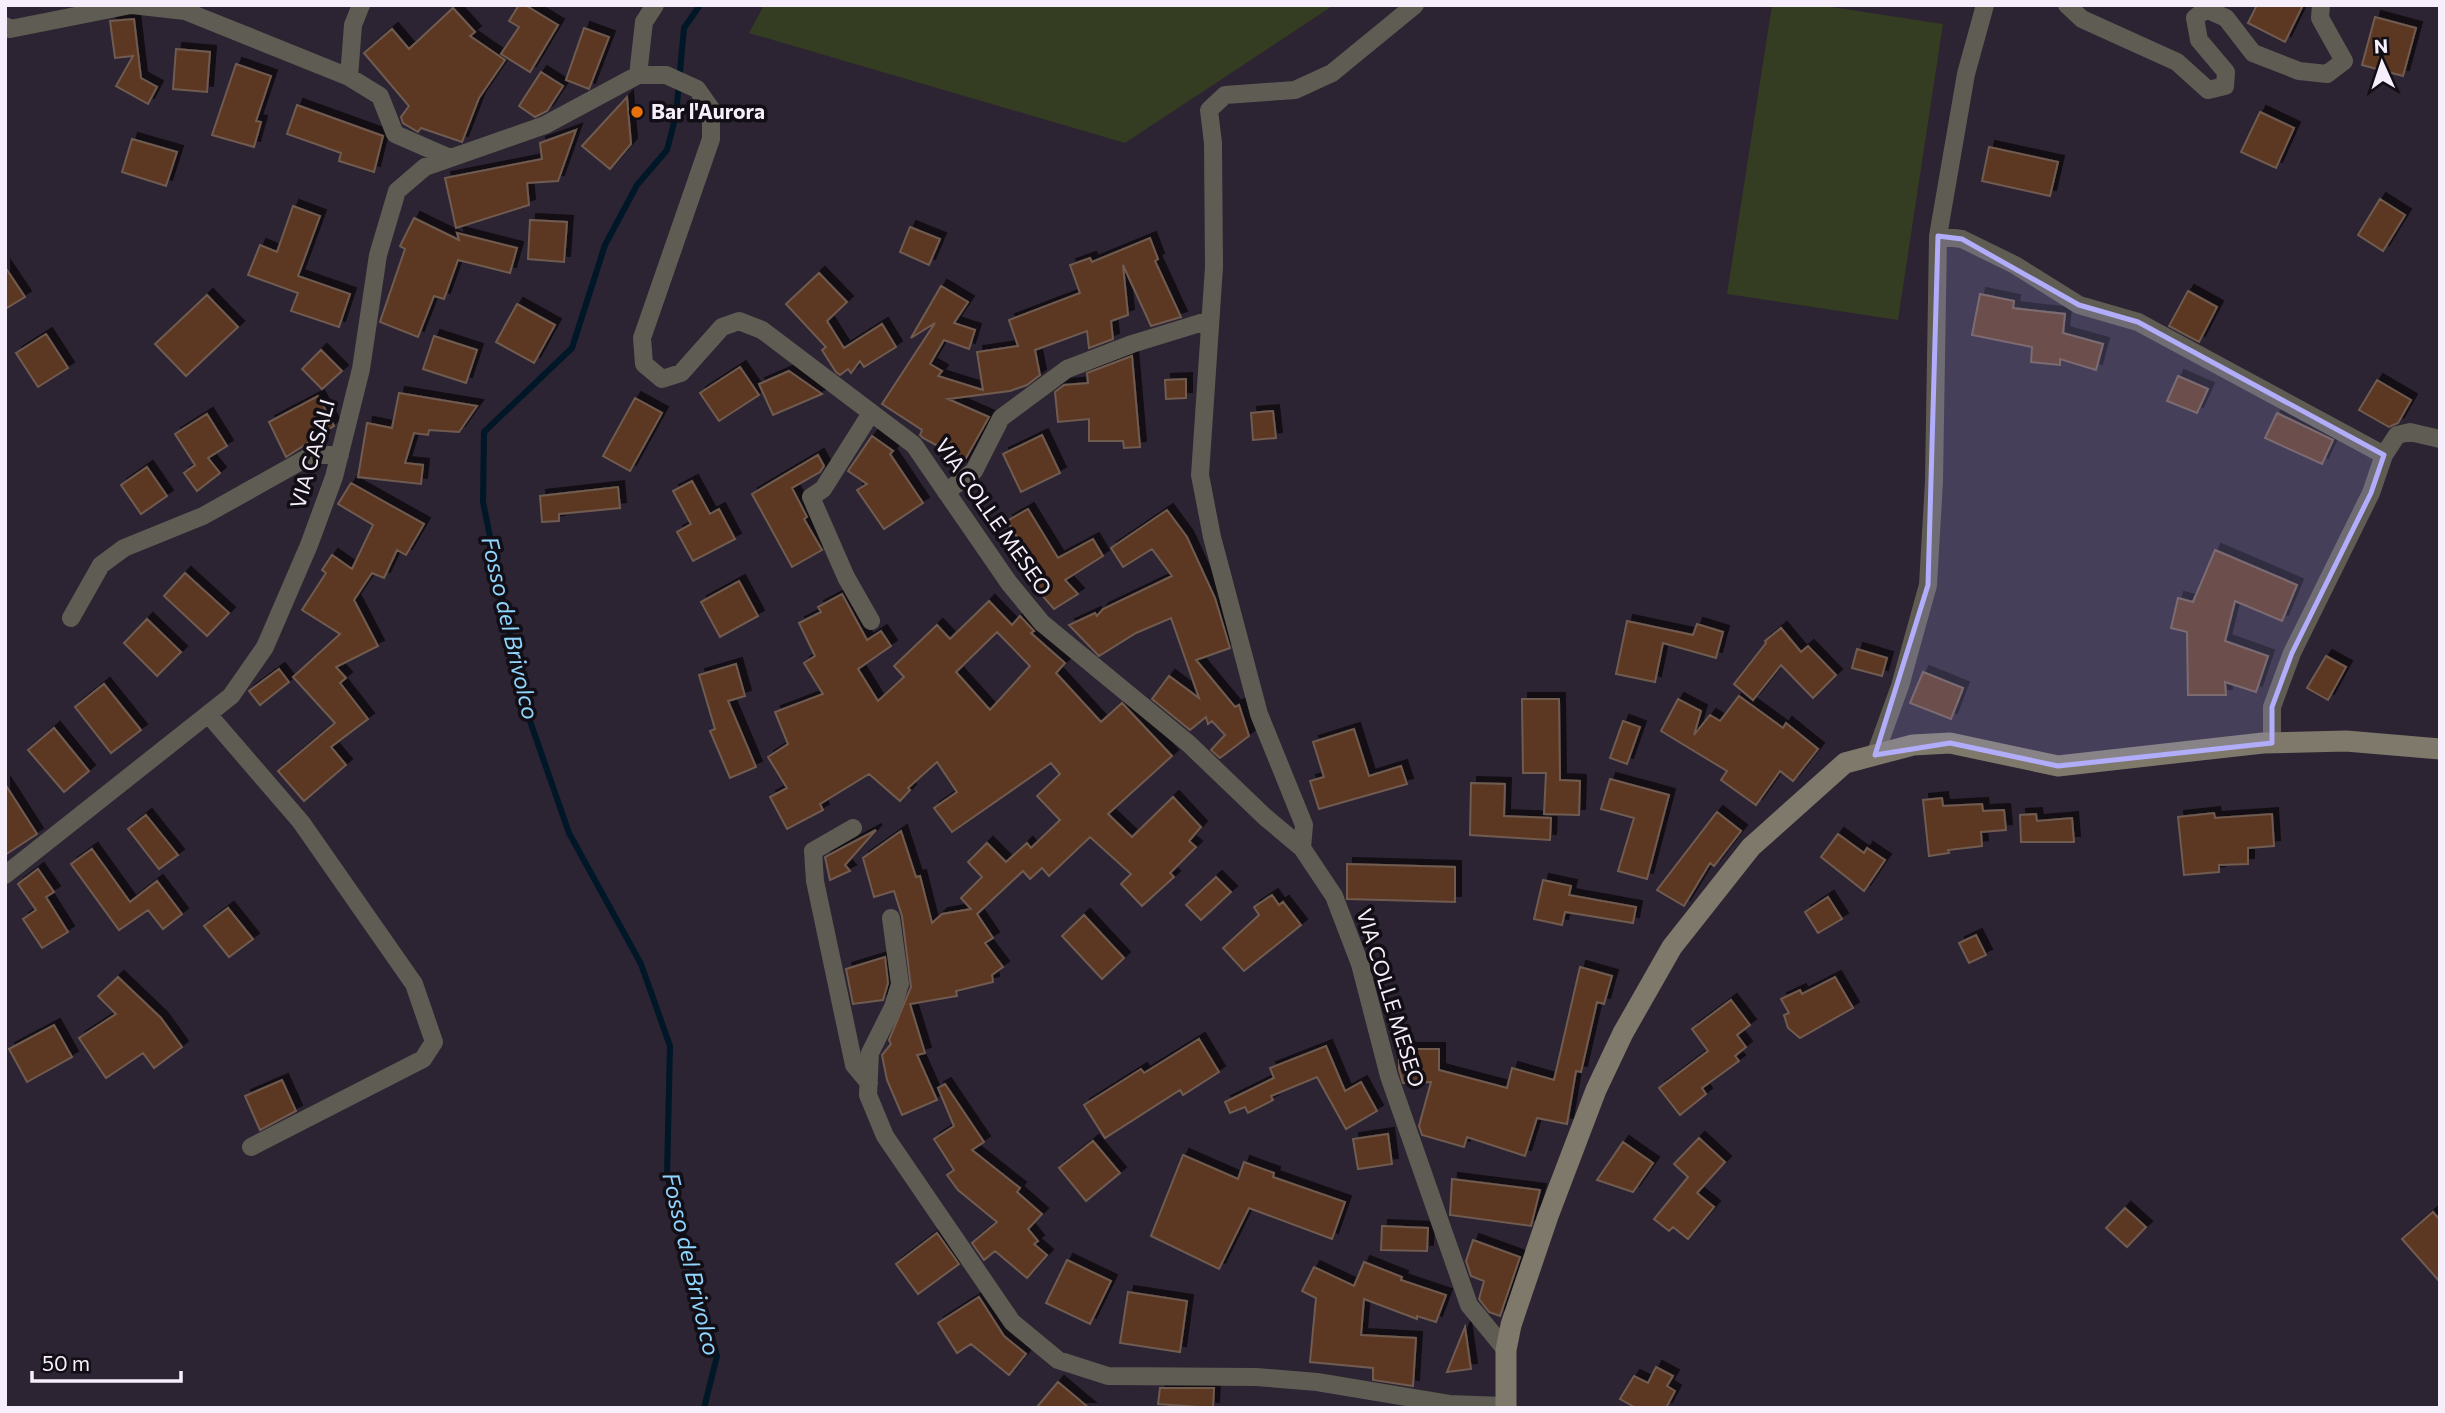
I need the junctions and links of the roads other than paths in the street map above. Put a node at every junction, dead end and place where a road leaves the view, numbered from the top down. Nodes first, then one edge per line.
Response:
1 (131, 5) edge
2 (361, 5) edge
3 (655, 5) edge
4 (1415, 5) edge
5 (1985, 5) edge
6 (2067, 5) edge
7 (2321, 5) edge
8 (5, 26) edge
9 (638, 75) junction
10 (349, 78) junction
11 (450, 158) junction
12 (1938, 236) junction
13 (1210, 320) junction
14 (871, 413) junction
15 (2440, 439) edge
16 (340, 455) junction
17 (2384, 455) junction
18 (946, 492) junction
19 (71, 618) dead end
20 (872, 621) dead end
21 (208, 714) junction
22 (2272, 743) junction
23 (2440, 748) edge
24 (1875, 755) junction
25 (853, 828) dead end
26 (1302, 848) junction
27 (5, 875) edge
28 (891, 918) dead end
29 (869, 1083) junction
30 (251, 1147) dead end
31 (1506, 1350) junction
32 (1506, 1407) edge

1 - 8 street
1 - 10 street
2 - 10 street
3 - 9 street
4 - 13 street
5 - 12 street
6 - 7 street
9 - 11 street, VIA CASALI
9 - 14 street, VIA COLLE MESEO
10 - 11 street
11 - 16 street, VIA CASALI
12 - 17 street
12 - 24 street
13 - 18 street
13 - 26 street
14 - 18 street, VIA COLLE MESEO
14 - 20 street
15 - 17 street
16 - 19 street
16 - 21 street, VIA CASALI
17 - 22 street
18 - 26 street, VIA COLLE MESEO
21 - 27 street, VIA CASALI
21 - 30 street
22 - 23 street
22 - 24 street
24 - 31 street
25 - 29 street
26 - 31 street, VIA COLLE MESEO
28 - 29 street
29 - 32 street
31 - 32 street

